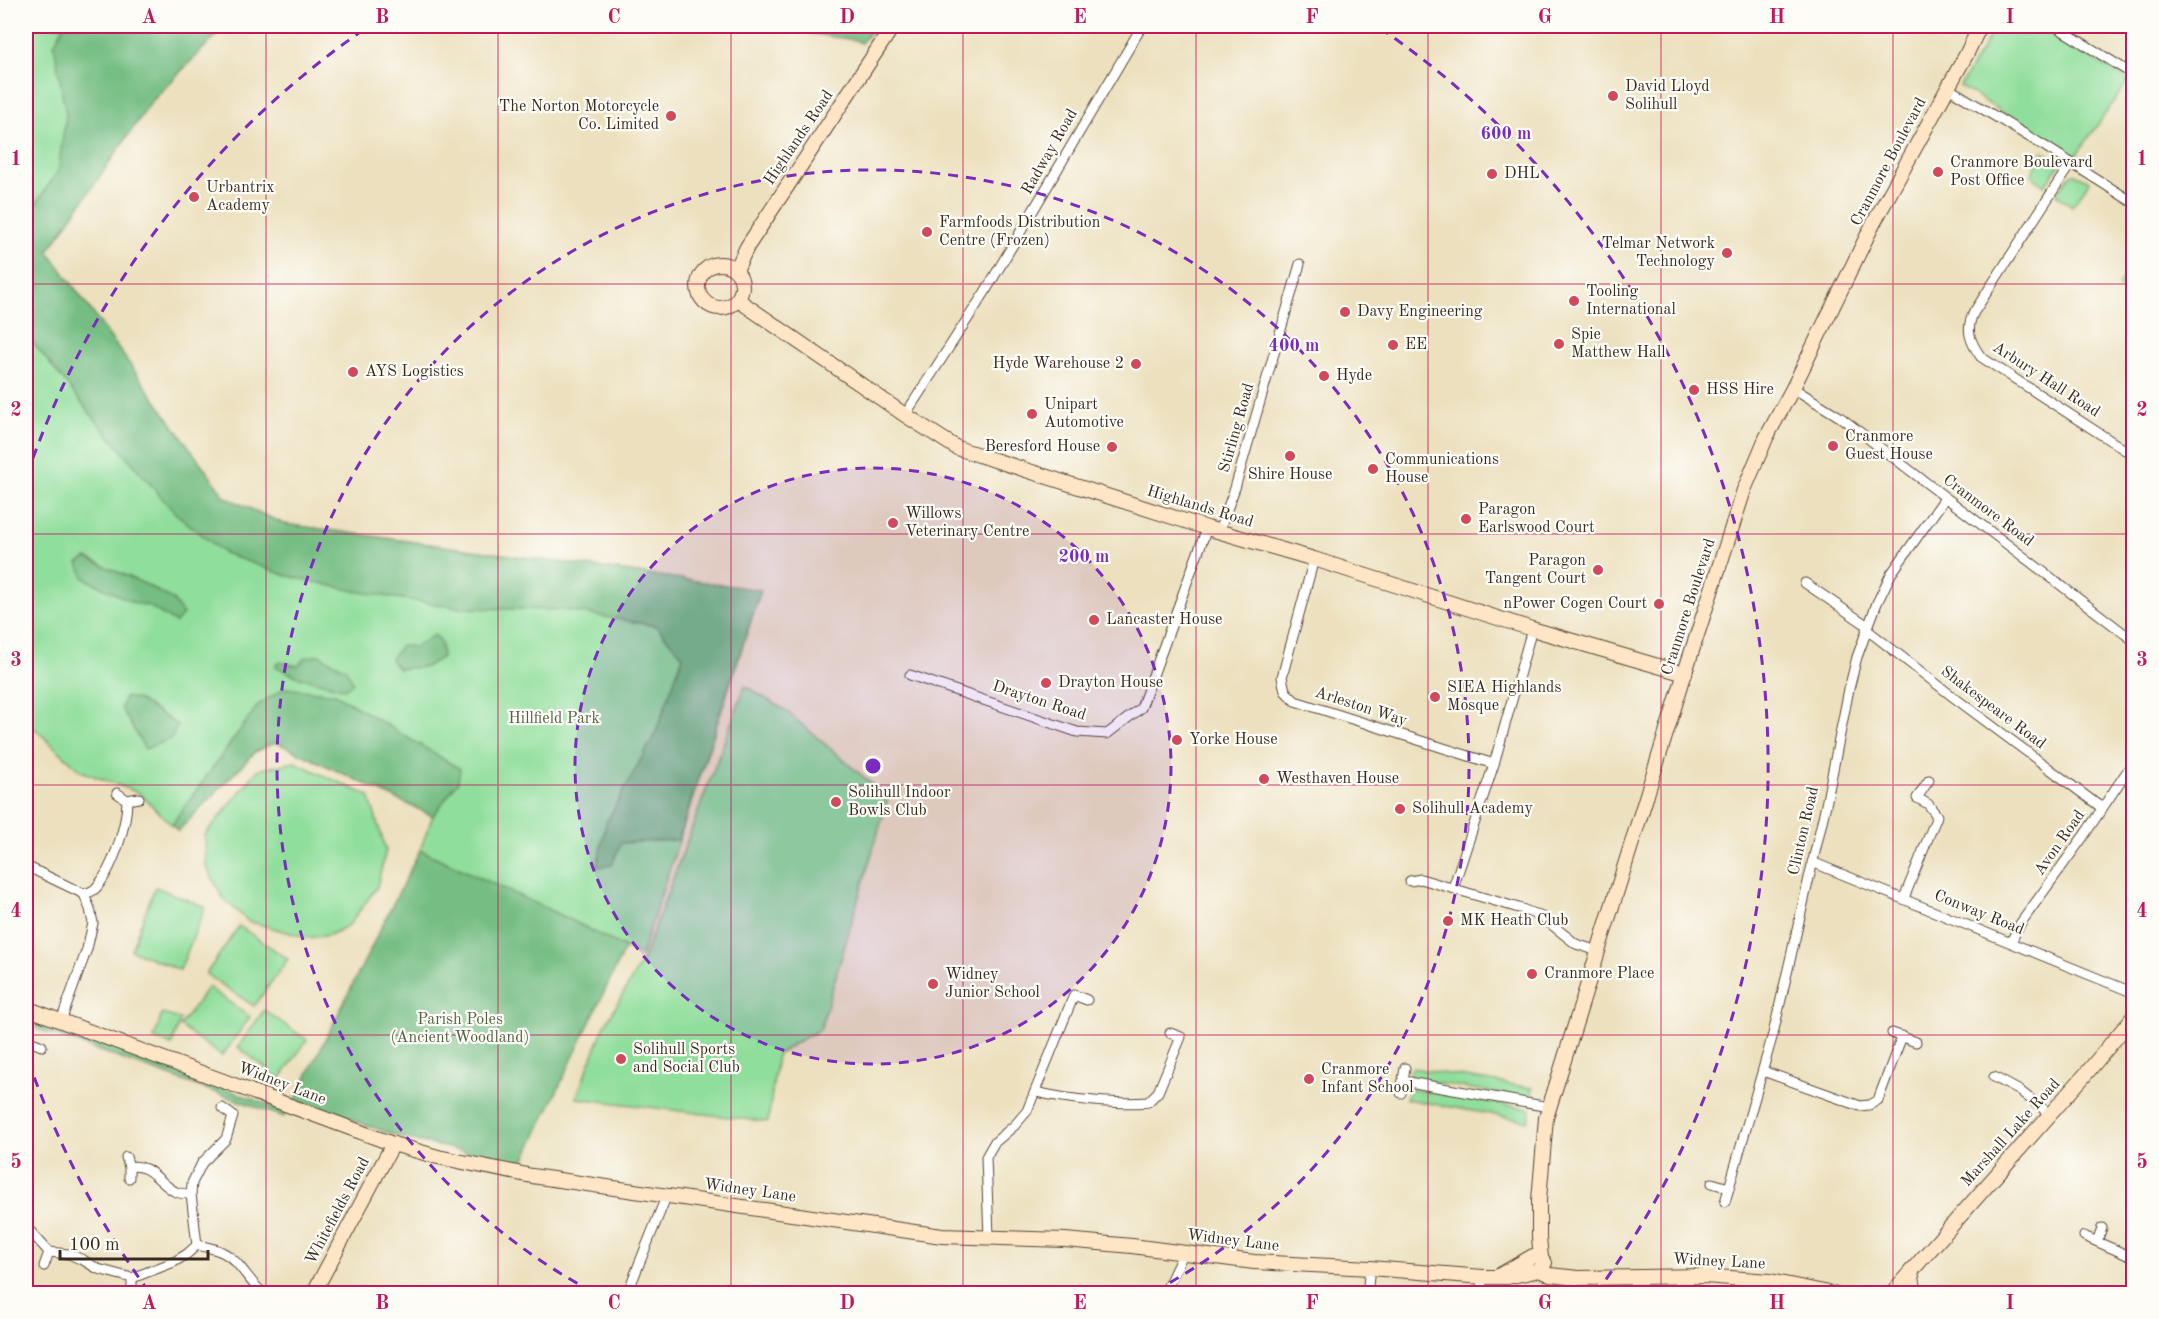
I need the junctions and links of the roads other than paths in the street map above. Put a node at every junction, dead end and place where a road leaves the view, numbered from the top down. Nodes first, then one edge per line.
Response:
1 (893, 26) edge
2 (1142, 26) edge
3 (1980, 26) edge
4 (2055, 26) edge
5 (2133, 75) edge
6 (1948, 88) junction
7 (2071, 163) junction
8 (2133, 203) edge
9 (1300, 264) dead end
10 (736, 270) junction
11 (738, 300) junction
12 (1793, 388) junction
13 (905, 415) junction
14 (2133, 454) edge
15 (1945, 498) junction
16 (1213, 529) junction
17 (1314, 559) junction
18 (1805, 583) dead end
19 (1867, 628) junction
20 (1532, 629) junction
21 (2133, 641) edge
22 (1685, 674) junction
23 (910, 675) dead end
24 (2133, 760) edge
25 (1494, 764) junction
26 (1929, 780) dead end
27 (117, 793) dead end
28 (139, 798) dead end
29 (127, 800) junction
30 (2102, 808) junction
31 (1812, 862) junction
32 (26, 866) edge
33 (1410, 882) dead end
34 (1453, 888) junction
35 (84, 894) junction
36 (1904, 898) junction
37 (2011, 942) junction
38 (1598, 951) junction
39 (2133, 993) edge
40 (1087, 1000) dead end
41 (26, 1008) edge
42 (2133, 1016) edge
43 (61, 1021) junction
44 (1170, 1033) dead end
45 (26, 1040) edge
46 (1916, 1042) dead end
47 (42, 1046) dead end
48 (1405, 1068) dead end
49 (1763, 1071) junction
50 (1994, 1077) dead end
51 (1403, 1081) junction
52 (1036, 1092) junction
53 (1401, 1093) dead end
54 (1549, 1107) junction
55 (222, 1108) dead end
56 (2050, 1114) junction
57 (393, 1144) junction
58 (126, 1156) dead end
59 (129, 1167) junction
60 (129, 1178) dead end
61 (1712, 1183) dead end
62 (1729, 1188) junction
63 (191, 1194) junction
64 (666, 1197) junction
65 (1725, 1202) dead end
66 (2102, 1228) dead end
67 (31, 1232) dead end
68 (2084, 1236) dead end
69 (989, 1238) junction
70 (2097, 1241) junction
71 (197, 1245) junction
72 (49, 1252) junction
73 (1184, 1252) junction
74 (2133, 1258) edge
75 (1536, 1263) junction
76 (44, 1266) dead end
77 (1370, 1268) junction
78 (1911, 1272) junction
79 (1490, 1277) junction
80 (132, 1278) junction
81 (132, 1293) edge
82 (264, 1293) edge
83 (313, 1293) edge
84 (627, 1293) edge
85 (1164, 1293) edge
86 (1367, 1293) edge
87 (1480, 1293) edge
88 (1834, 1293) edge
89 (1891, 1293) edge
90 (1915, 1293) edge

1 - 10 street, Highlands Road
2 - 13 street, Radway Road
3 - 6 street, Cranmore Boulevard
4 - 5 street
6 - 7 street
6 - 12 street, Cranmore Boulevard
7 - 8 street
7 - 14 street, Arbury Hall Road
9 - 16 street, Stirling Road
10 - 11 street
10 - 11 street
11 - 13 street, Highlands Road
12 - 15 street, Cranmore Road
12 - 22 street, Cranmore Boulevard
13 - 16 street, Highlands Road
15 - 19 street, Clinton Road
15 - 21 street, Cranmore Road
16 - 17 street, Highlands Road
16 - 23 street, Drayton Road
17 - 20 street, Highlands Road
17 - 25 street, Arleston Way
18 - 19 street, Shakespeare Road
19 - 30 street, Shakespeare Road
19 - 31 street, Clinton Road
20 - 22 street, Highlands Road
20 - 25 street
22 - 38 street, Cranmore Boulevard
24 - 30 street, Avon Road
25 - 34 street
26 - 36 street
27 - 29 street
28 - 29 street
29 - 35 street
30 - 37 street, Avon Road
31 - 36 street, Conway Road
31 - 49 street, Clinton Road
32 - 35 street
33 - 34 street
34 - 38 street
35 - 43 street
36 - 37 street, Conway Road
37 - 39 street, Conway Road
38 - 54 street, Cranmore Boulevard
40 - 52 street
41 - 43 street, Widney Lane
42 - 56 street, Marshall Lake Road
43 - 57 street, Widney Lane
44 - 52 street
45 - 47 street
46 - 49 street
48 - 51 street
49 - 62 street, Clinton Road
50 - 56 street
51 - 53 street
51 - 54 street
52 - 69 street
54 - 75 street, Cranmore Boulevard
55 - 63 street
56 - 78 street, Marshall Lake Road
57 - 64 street, Widney Lane
57 - 83 street, Whitefields Road
58 - 59 street
59 - 60 street
59 - 63 street
61 - 62 street
62 - 65 street, Clinton Road
63 - 71 street
64 - 69 street, Widney Lane
64 - 84 street
66 - 70 street
67 - 72 street
68 - 70 street
69 - 73 street, Widney Lane
70 - 74 street
71 - 80 street
71 - 82 street
72 - 76 street
72 - 80 street
73 - 77 street, Widney Lane
73 - 85 street
75 - 79 street, Widney Lane
75 - 88 street, Widney Lane
77 - 79 street, Widney Lane
77 - 86 street
78 - 89 street, Marshall Lake Road
78 - 90 street
79 - 87 street
80 - 81 street

